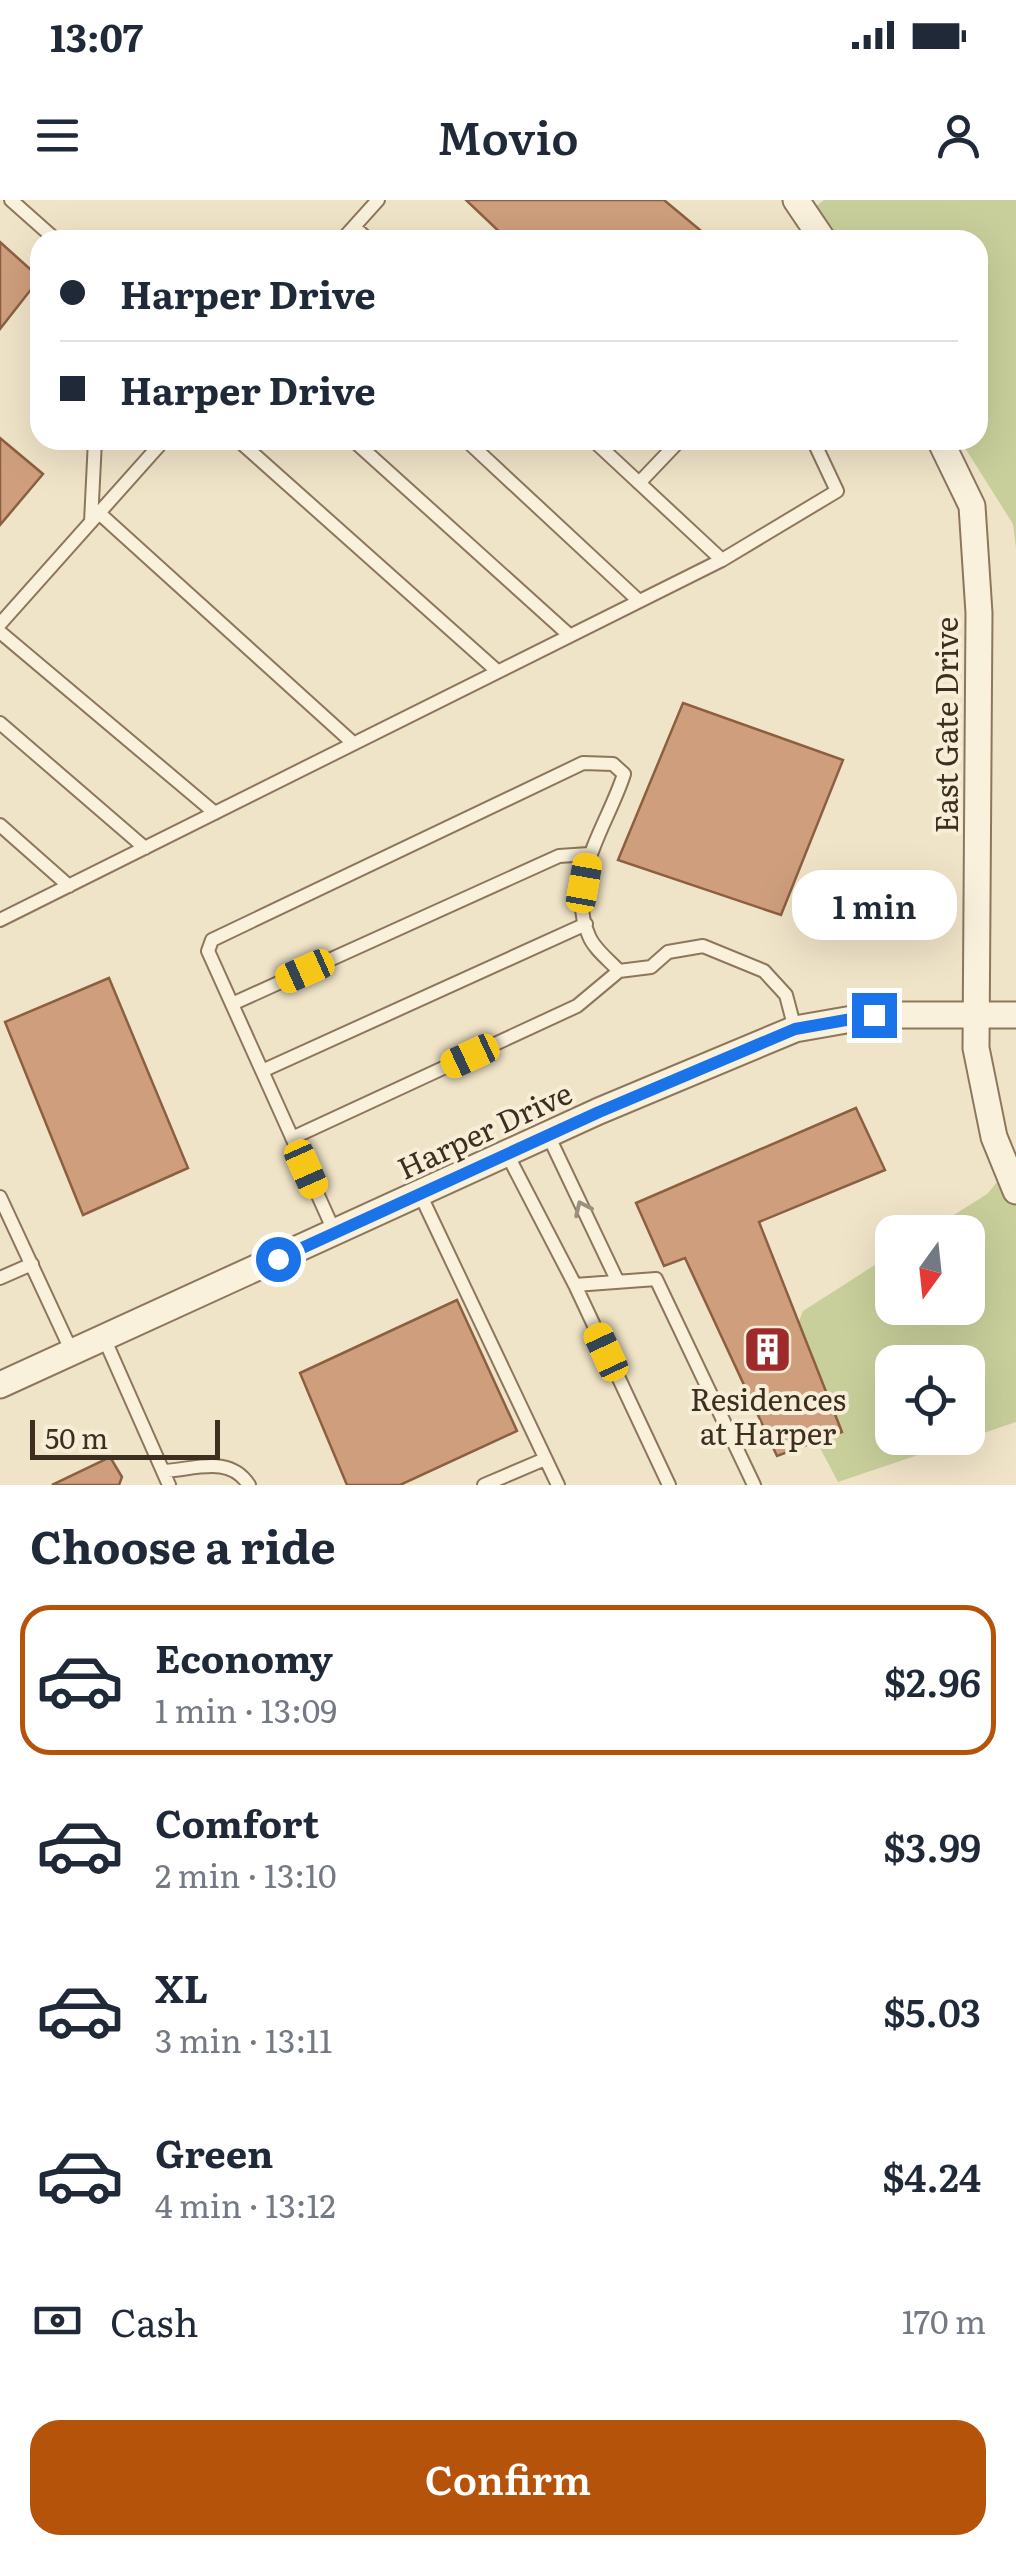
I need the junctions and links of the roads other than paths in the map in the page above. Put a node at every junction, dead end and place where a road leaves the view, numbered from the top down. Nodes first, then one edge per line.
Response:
1 (10, 200) edge
2 (378, 200) edge
3 (796, 200) edge
4 (354, 227) junction
5 (44, 230) edge
6 (351, 230) edge
7 (357, 230) edge
8 (816, 230) edge
9 (95, 450) edge
10 (155, 450) edge
11 (249, 450) edge
12 (364, 450) edge
13 (477, 450) edge
14 (604, 450) edge
15 (670, 450) edge
16 (818, 450) edge
17 (945, 450) edge
18 (639, 483) junction
19 (95, 517) junction
20 (722, 560) junction
21 (639, 601) junction
22 (0, 624) edge
23 (0, 632) edge
24 (568, 634) junction
25 (496, 670) junction
26 (0, 723) edge
27 (352, 743) junction
28 (215, 813) junction
29 (0, 825) edge
30 (145, 848) junction
31 (589, 854) junction
32 (69, 886) junction
33 (0, 920) edge
34 (586, 924) junction
35 (619, 971) junction
36 (232, 1004) junction
37 (976, 1014) junction
38 (1016, 1015) edge
39 (795, 1029) junction
40 (262, 1071) junction
41 (548, 1135) junction
42 (292, 1138) junction
43 (507, 1154) junction
44 (1016, 1191) edge
45 (420, 1194) junction
46 (0, 1196) edge
47 (335, 1232) junction
48 (32, 1264) junction
49 (0, 1278) edge
50 (617, 1280) junction
51 (575, 1285) junction
52 (104, 1338) junction
53 (72, 1352) junction
54 (0, 1385) edge
55 (545, 1458) junction
56 (166, 1478) edge
57 (250, 1485) edge
58 (484, 1485) edge
59 (558, 1485) edge
60 (669, 1485) edge
61 (754, 1485) edge

1 - 5 lane
2 - 4 lane
3 - 8 street
4 - 6 lane
4 - 7 lane
9 - 19 lane
10 - 19 lane
11 - 25 lane
12 - 24 lane
13 - 21 lane
14 - 18 lane
15 - 18 lane
16 - 20 lane
17 - 37 street, East Gate Drive
18 - 20 lane
19 - 22 lane
19 - 27 lane
20 - 21 lane
21 - 24 lane
23 - 28 lane
24 - 25 lane
25 - 27 lane
26 - 30 lane
27 - 28 lane
28 - 30 lane
29 - 32 lane
30 - 32 lane
31 - 34 lane
31 - 36 lane
31 - 36 lane
32 - 33 lane
34 - 35 lane
34 - 40 lane
35 - 39 lane
35 - 42 lane
36 - 40 lane
37 - 38 street, Harper Drive
37 - 39 street, Harper Drive
37 - 44 street, East Gate Drive
39 - 41 street, Harper Drive
40 - 42 lane
41 - 43 street, Harper Drive
50 -> 41 lane
42 - 47 lane
43 - 45 street, Harper Drive
43 - 51 lane
45 - 47 street, Harper Drive
45 - 55 lane
46 - 48 lane
47 - 52 street, Harper Drive
48 - 49 lane
48 - 53 lane
50 - 51 lane
50 - 61 lane
51 - 60 lane
52 - 53 street, Harper Drive
52 - 56 lane
53 - 54 street, Harper Drive
55 - 58 lane
55 - 59 lane
56 - 57 lane

